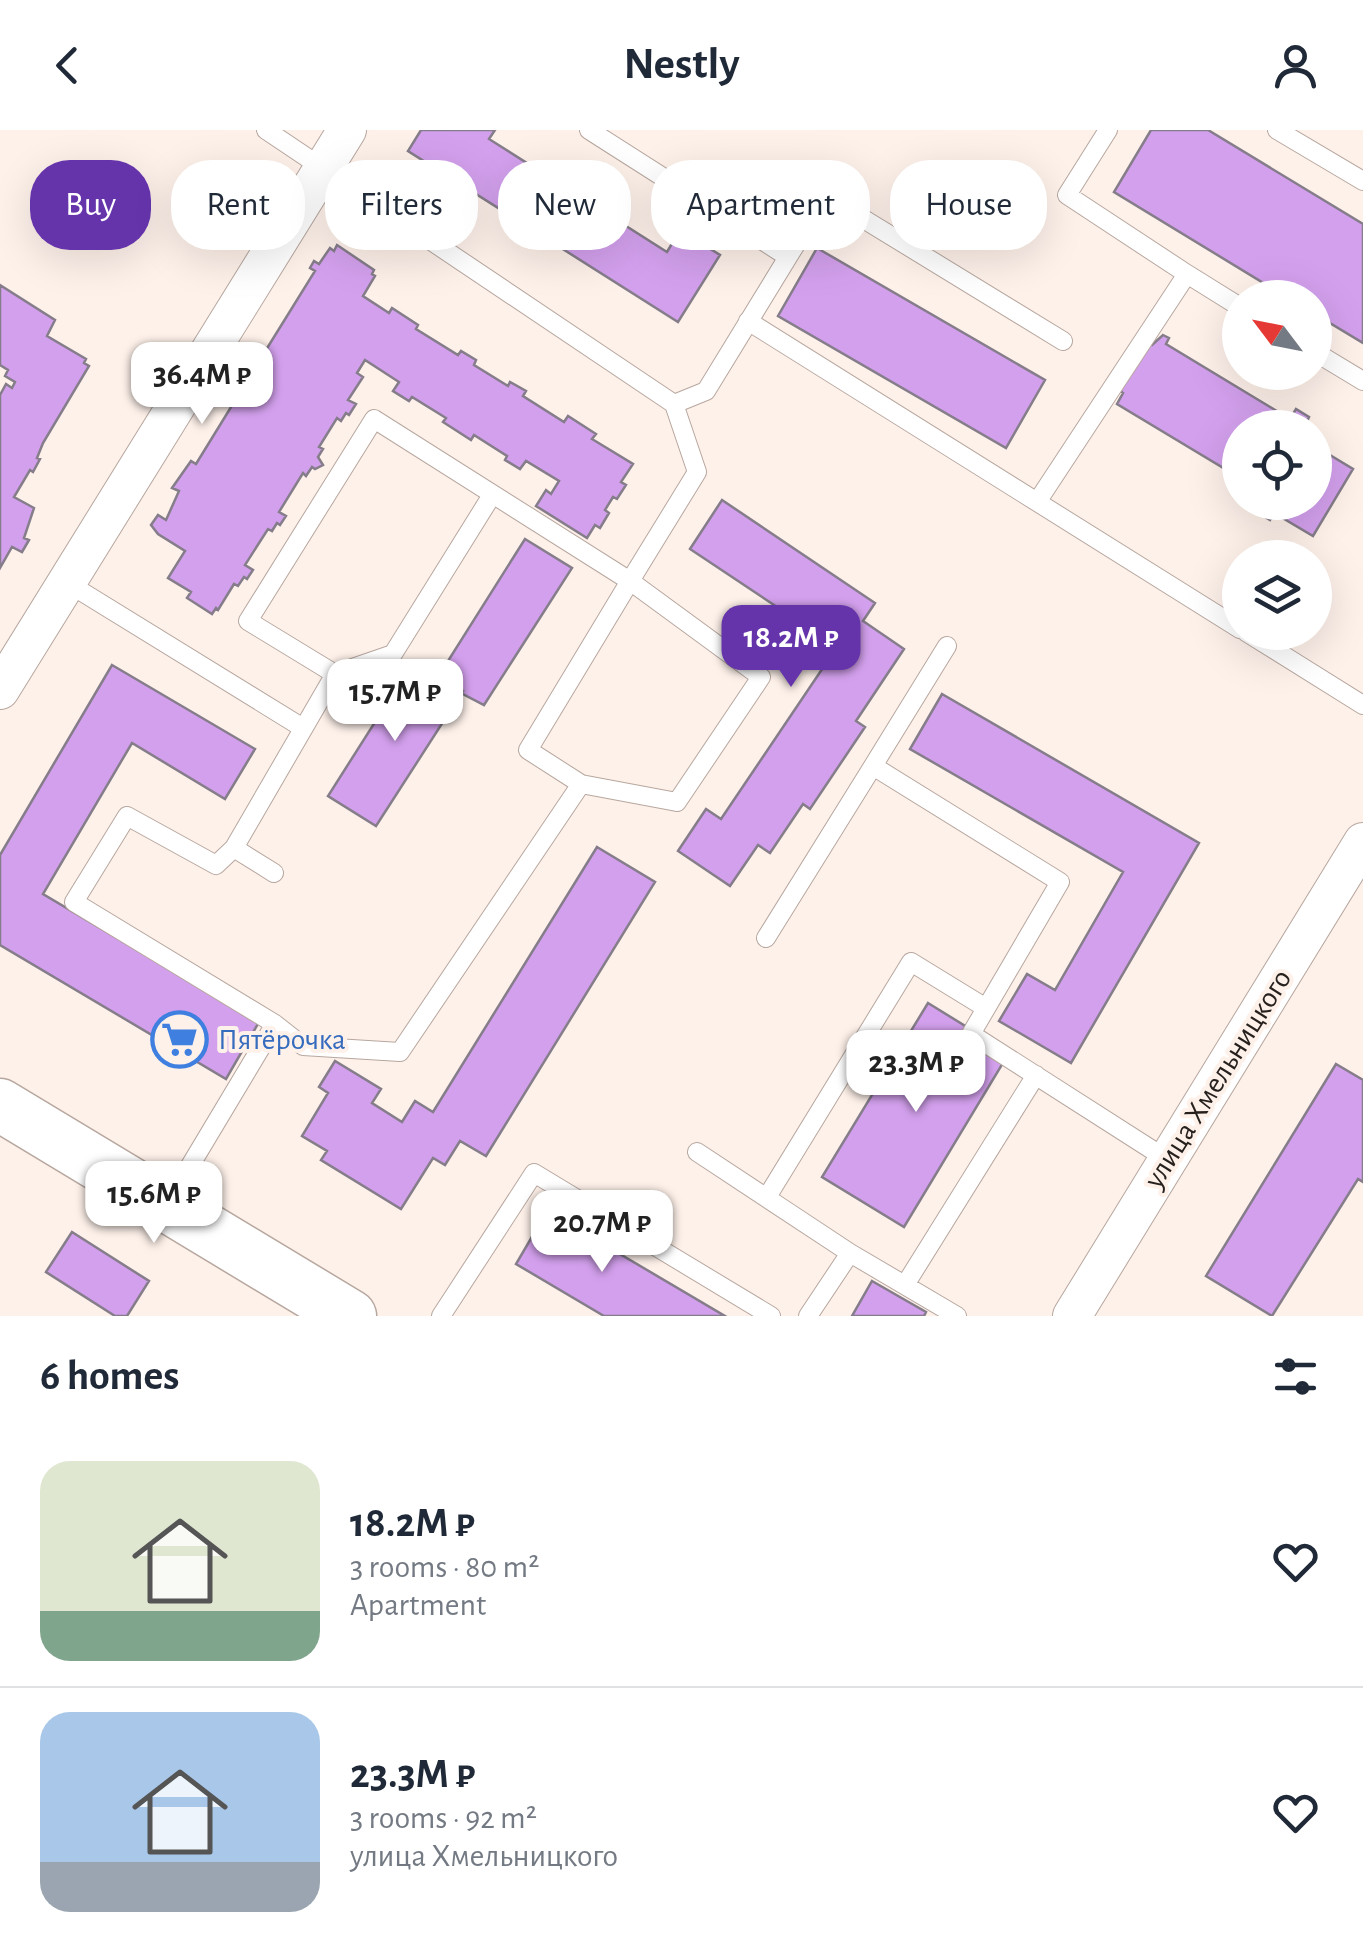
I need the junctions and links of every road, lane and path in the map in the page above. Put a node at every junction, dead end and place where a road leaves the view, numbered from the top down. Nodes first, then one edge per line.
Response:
1 (266, 130) edge
2 (347, 130) edge
3 (589, 130) edge
4 (1108, 130) edge
5 (1277, 130) edge
6 (324, 167) junction
7 (1363, 181) edge
8 (788, 257) junction
9 (1186, 274) junction
10 (1222, 295) edge
11 (748, 321) junction
12 (1063, 341) dead end
13 (1332, 362) edge
14 (1363, 381) edge
15 (674, 404) junction
16 (492, 496) junction
17 (1037, 502) junction
18 (630, 581) junction
19 (66, 582) junction
20 (1222, 617) edge
21 (946, 646) dead end
22 (1275, 650) edge
23 (335, 674) junction
24 (0, 690) edge
25 (1363, 706) edge
26 (303, 728) junction
27 (873, 766) junction
28 (580, 784) junction
29 (1363, 842) edge
30 (234, 848) junction
31 (274, 873) dead end
32 (766, 938) dead end
33 (986, 1008) junction
34 (274, 1024) junction
35 (1036, 1075) junction
36 (0, 1106) edge
37 (698, 1152) dead end
38 (1168, 1160) junction
39 (766, 1197) junction
40 (166, 1206) junction
41 (850, 1253) junction
42 (905, 1286) junction
43 (350, 1316) edge
44 (442, 1316) edge
45 (771, 1316) edge
46 (808, 1316) edge
47 (957, 1316) edge
48 (1072, 1316) edge

1 - 6 lane
2 - 6 street
3 - 8 lane
4 - 9 lane
5 - 7 lane
6 - 15 lane
6 - 19 street
8 - 11 lane
8 - 12 lane
9 - 10 lane
9 - 17 lane
11 - 15 lane
11 - 17 lane
13 - 14 lane
15 - 18 lane
16 - 18 lane
16 - 23 lane
16 - 23 lane
17 - 20 lane
18 - 28 lane
18 - 28 lane
19 - 24 street
19 - 26 lane
21 - 27 lane
22 - 25 lane
23 - 26 lane
26 - 30 lane
27 - 32 lane
27 - 33 lane
28 - 34 lane
29 - 38 street, улица Хмельницкого
30 - 31 lane
30 - 34 lane
33 - 35 lane
33 - 39 lane
34 - 40 lane
35 - 38 lane
35 - 42 lane
36 - 40 main road
37 - 39 lane
38 - 48 street, улица Хмельницкого
39 - 41 lane
40 - 43 main road
41 - 42 lane
41 - 46 lane
42 - 47 lane
44 - 45 lane

